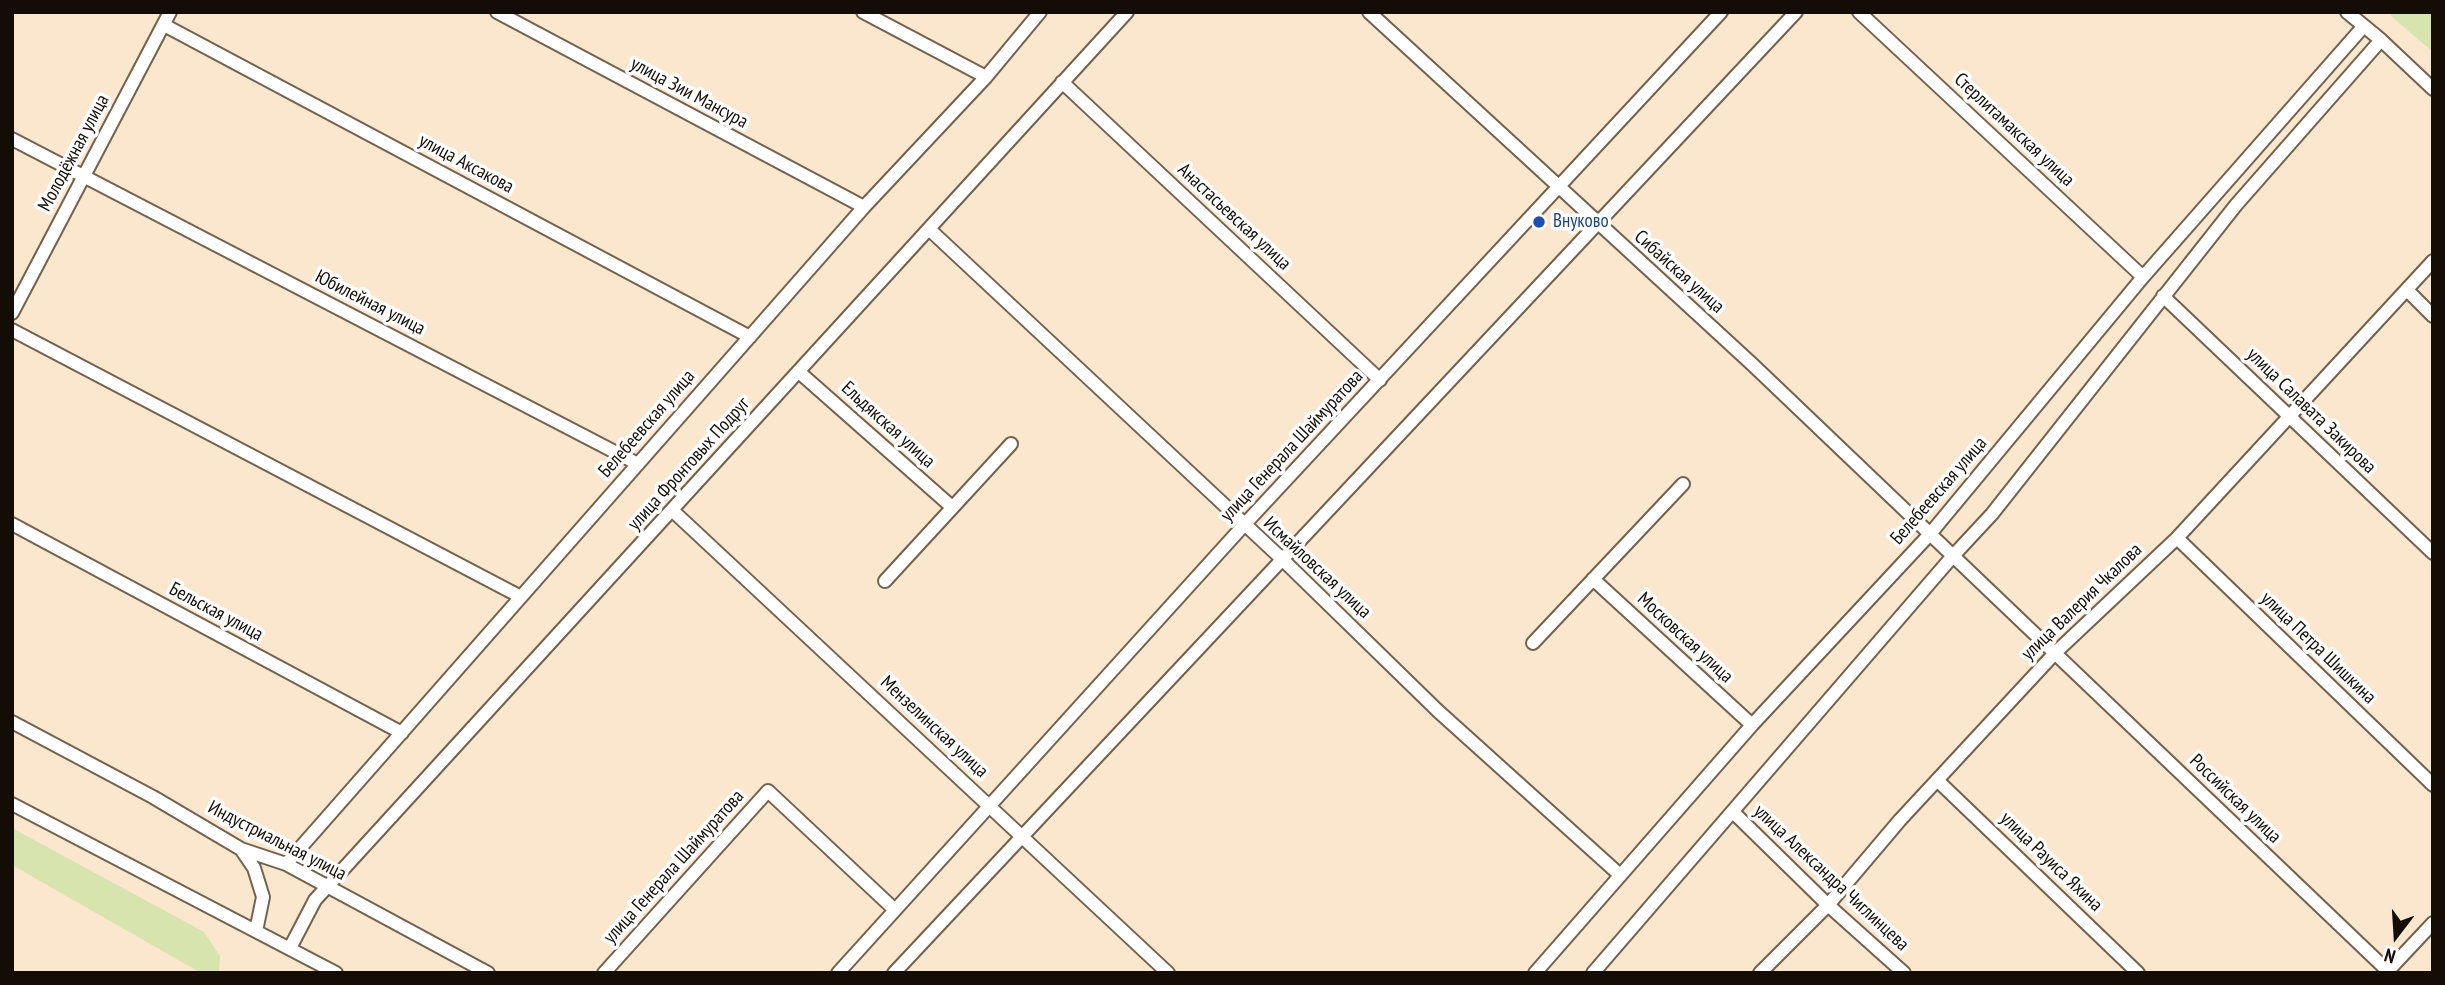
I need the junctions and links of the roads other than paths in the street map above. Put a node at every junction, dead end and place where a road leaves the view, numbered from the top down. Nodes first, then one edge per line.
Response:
1 (170, 12) edge
2 (497, 12) edge
3 (863, 12) edge
4 (1040, 12) edge
5 (1127, 12) edge
6 (1369, 12) edge
7 (1721, 12) edge
8 (1796, 12) edge
9 (1859, 12) edge
10 (2347, 12) edge
11 (164, 25) junction
12 (2363, 27) junction
13 (2381, 40) junction
14 (986, 77) junction
15 (1062, 82) junction
16 (2433, 89) edge
17 (12, 139) edge
18 (84, 176) junction
19 (1557, 188) junction
20 (864, 207) junction
21 (1596, 222) junction
22 (929, 229) junction
23 (2433, 261) edge
24 (2143, 277) junction
25 (2407, 290) junction
26 (2163, 296) junction
27 (12, 313) edge
28 (2433, 316) edge
29 (12, 330) edge
30 (750, 337) junction
31 (799, 372) junction
32 (1380, 380) junction
33 (2289, 417) junction
34 (1011, 444) dead end
35 (638, 464) junction
36 (1683, 484) dead end
37 (952, 507) junction
38 (673, 511) junction
39 (12, 524) edge
40 (1244, 525) junction
41 (1930, 534) junction
42 (2176, 538) junction
43 (2433, 553) edge
44 (1952, 557) junction
45 (1281, 558) junction
46 (1593, 579) junction
47 (885, 581) dead end
48 (521, 597) junction
49 (1533, 643) dead end
50 (2055, 653) junction
51 (12, 722) edge
52 (1752, 726) junction
53 (402, 733) junction
54 (1937, 780) junction
55 (2433, 785) edge
56 (12, 804) edge
57 (991, 806) junction
58 (1733, 812) junction
59 (1024, 836) junction
60 (241, 849) junction
61 (286, 864) junction
62 (1620, 875) junction
63 (327, 888) junction
64 (1828, 905) junction
65 (895, 910) junction
66 (2433, 923) edge
67 (256, 931) junction
68 (290, 948) junction
69 (2388, 972) edge
70 (336, 973) edge
71 (488, 973) edge
72 (604, 973) edge
73 (838, 973) edge
74 (894, 973) edge
75 (1168, 973) edge
76 (1535, 973) edge
77 (1593, 973) edge
78 (1760, 973) edge
79 (1903, 973) edge
80 (2138, 973) edge

1 - 11 street, Молодёжная улица
2 - 20 street, улица Зии Мансура
3 - 14 street
4 - 14 street, Белебеевская улица
5 - 15 street, улица Фронтовых Подруг
6 - 19 street, Сибайская улица
7 - 19 street, улица Генерала Шаймуратова
8 - 21 street
9 - 24 street, Стерлитамакская улица
10 - 12 street
11 - 18 street, Молодёжная улица
11 - 30 street, улица Аксакова
12 - 13 street
12 - 24 street, Белебеевская улица
13 - 16 street
13 - 26 street
14 - 20 street, Белебеевская улица
15 - 22 street, улица Фронтовых Подруг
15 - 32 street, Анастасьевская улица
17 - 18 street, Юбилейная улица
18 - 27 street, Молодёжная улица
18 - 35 street, Юбилейная улица
19 - 21 street, Сибайская улица
19 - 32 street, улица Генерала Шаймуратова
20 - 30 street, Белебеевская улица
21 - 41 street, Сибайская улица
21 - 45 street
22 - 31 street, улица Фронтовых Подруг
22 - 40 street, Исмайловская улица
23 - 25 street, улица Валерия Чкалова
24 - 41 street, Белебеевская улица
25 - 28 street
25 - 33 street, улица Валерия Чкалова
26 - 33 street, улица Салавата Закирова
26 - 44 street
29 - 48 street
30 - 35 street, Белебеевская улица
31 - 37 street, Ельдякская улица
31 - 38 street, улица Фронтовых Подруг
32 - 40 street, улица Генерала Шаймуратова
33 - 42 street, улица Валерия Чкалова
33 - 43 street, улица Салавата Закирова
34 - 37 street
35 - 48 street, Белебеевская улица
36 - 46 street
37 - 47 street
38 - 57 street, Мензелинская улица
38 - 63 street, улица Фронтовых Подруг
39 - 53 street, Бельская улица
40 - 45 street, Исмайловская улица
40 - 57 street, улица Генерала Шаймуратова
41 - 44 street, Сибайская улица
41 - 52 street, Белебеевская улица
42 - 50 street, улица Валерия Чкалова
42 - 55 street, улица Петра Шишкина
44 - 50 street, Российская улица
44 - 58 street
45 - 59 street
45 - 62 street, Исмайловская улица
46 - 49 street
46 - 52 street, Московская улица
48 - 53 street, Белебеевская улица
50 - 54 street, улица Валерия Чкалова
50 - 69 street, Российская улица
51 - 60 street, Индустриальная улица
52 - 62 street, Белебеевская улица
53 - 61 street, Белебеевская улица
54 - 64 street, улица Валерия Чкалова
54 - 80 street, улица Рауиса Яхина
56 - 67 street
57 - 59 street, Мензелинская улица
57 - 65 street, улица Генерала Шаймуратова
58 - 64 street, улица Александра Чиглинцева
58 - 77 street
59 - 74 street
59 - 75 street, Мензелинская улица
60 - 61 street, Индустриальная улица
60 - 67 street
61 - 63 street, Индустриальная улица
62 - 76 street, Белебеевская улица
63 - 68 street, улица Фронтовых Подруг
63 - 71 street, Индустриальная улица
64 - 78 street, улица Валерия Чкалова
64 - 79 street, улица Александра Чиглинцева
65 - 72 street, улица Генерала Шаймуратова
65 - 73 street, улица Генерала Шаймуратова
66 - 69 street
67 - 68 street
68 - 70 street

